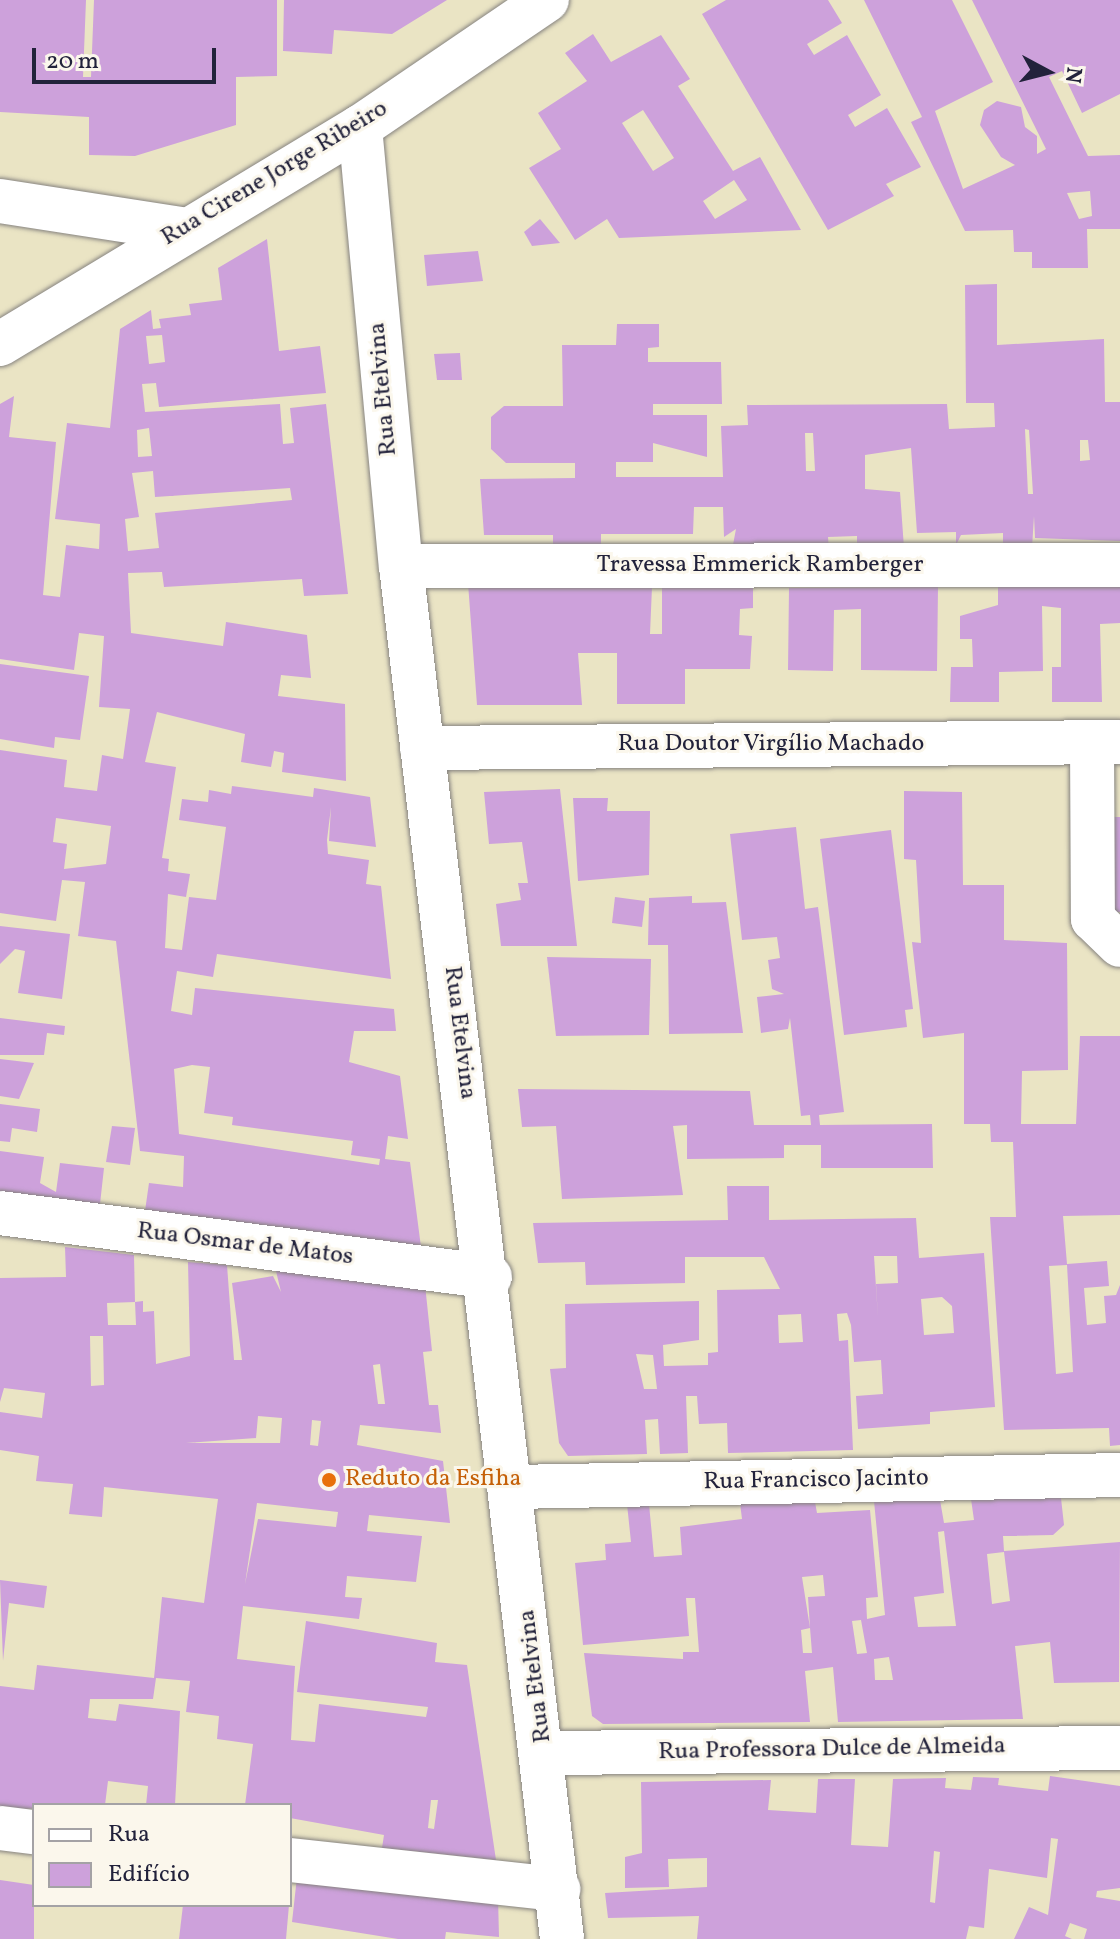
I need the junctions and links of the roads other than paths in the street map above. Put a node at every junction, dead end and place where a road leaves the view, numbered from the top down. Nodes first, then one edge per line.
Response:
1 (547, 0) edge
2 (360, 127) junction
3 (0, 201) edge
4 (181, 229) junction
5 (0, 344) edge
6 (1120, 565) edge
7 (401, 566) junction
8 (1106, 742) edge
9 (422, 748) junction
10 (1120, 945) edge
11 (0, 1213) edge
12 (490, 1277) junction
13 (1120, 1475) edge
14 (513, 1487) junction
15 (1120, 1748) edge
16 (545, 1753) junction
17 (0, 1828) edge
18 (32, 1832) edge
19 (292, 1860) edge
20 (558, 1889) junction
21 (562, 1939) edge

1 - 2 street, Rua Cirene Jorge Ribeiro
2 - 4 street, Rua Cirene Jorge Ribeiro
2 - 7 street, Rua Etelvina
3 - 4 street
4 - 5 street, Rua Cirene Jorge Ribeiro
6 - 7 street, Travessa Emmerick Ramberger
7 - 9 street, Rua Etelvina
8 - 9 street, Rua Doutor Virgílio Machado
8 - 10 street
9 - 12 street, Rua Etelvina
11 - 12 street, Rua Osmar de Matos
12 - 14 street, Rua Etelvina
13 - 14 street, Rua Francisco Jacinto
14 - 16 street, Rua Etelvina
15 - 16 street, Rua Professora Dulce de Almeida
16 - 20 street, Rua Etelvina
17 - 18 street
19 - 20 street
20 - 21 street, Rua Etelvina

